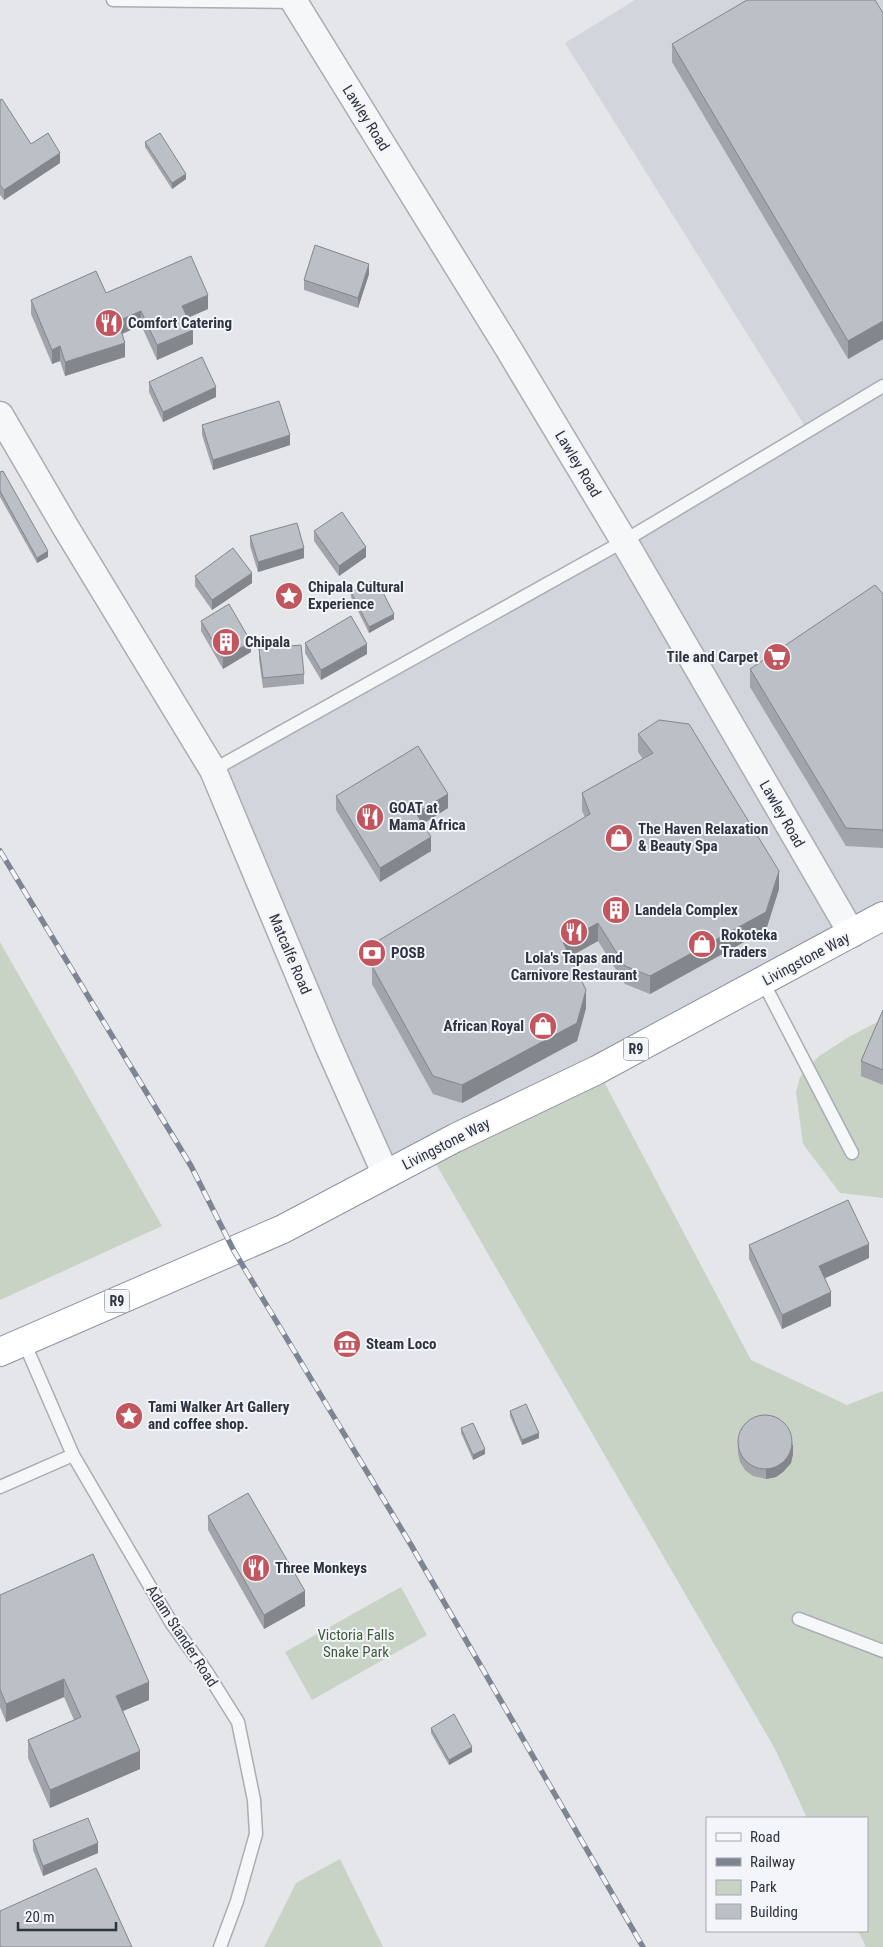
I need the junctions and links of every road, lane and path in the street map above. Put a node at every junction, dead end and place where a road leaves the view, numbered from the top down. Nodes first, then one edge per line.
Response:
1 (112, 0) edge
2 (294, 1) edge
3 (883, 386) edge
4 (0, 415) edge
5 (624, 541) junction
6 (213, 770) junction
7 (883, 916) edge
8 (852, 934) junction
9 (763, 982) junction
10 (852, 1153) dead end
11 (386, 1175) junction
12 (12, 1347) edge
13 (73, 1455) junction
14 (0, 1486) edge
15 (799, 1619) dead end
16 (883, 1651) edge
17 (220, 1947) edge

1 - 2 lane
2 - 5 street, Lawley Road
3 - 5 lane
4 - 6 street, Matcalfe Road
5 - 6 lane
5 - 8 street, Lawley Road
6 - 11 street, Matcalfe Road
7 - 8 highway, Livingstone Way / R9
8 - 9 highway, Livingstone Way / R9
9 - 10 lane
9 - 11 highway, Livingstone Way / R9
11 - 12 highway, Livingstone Way / R9
12 - 13 lane, Adam Stander Road
13 - 14 lane
13 - 17 lane, Adam Stander Road
15 - 16 lane

